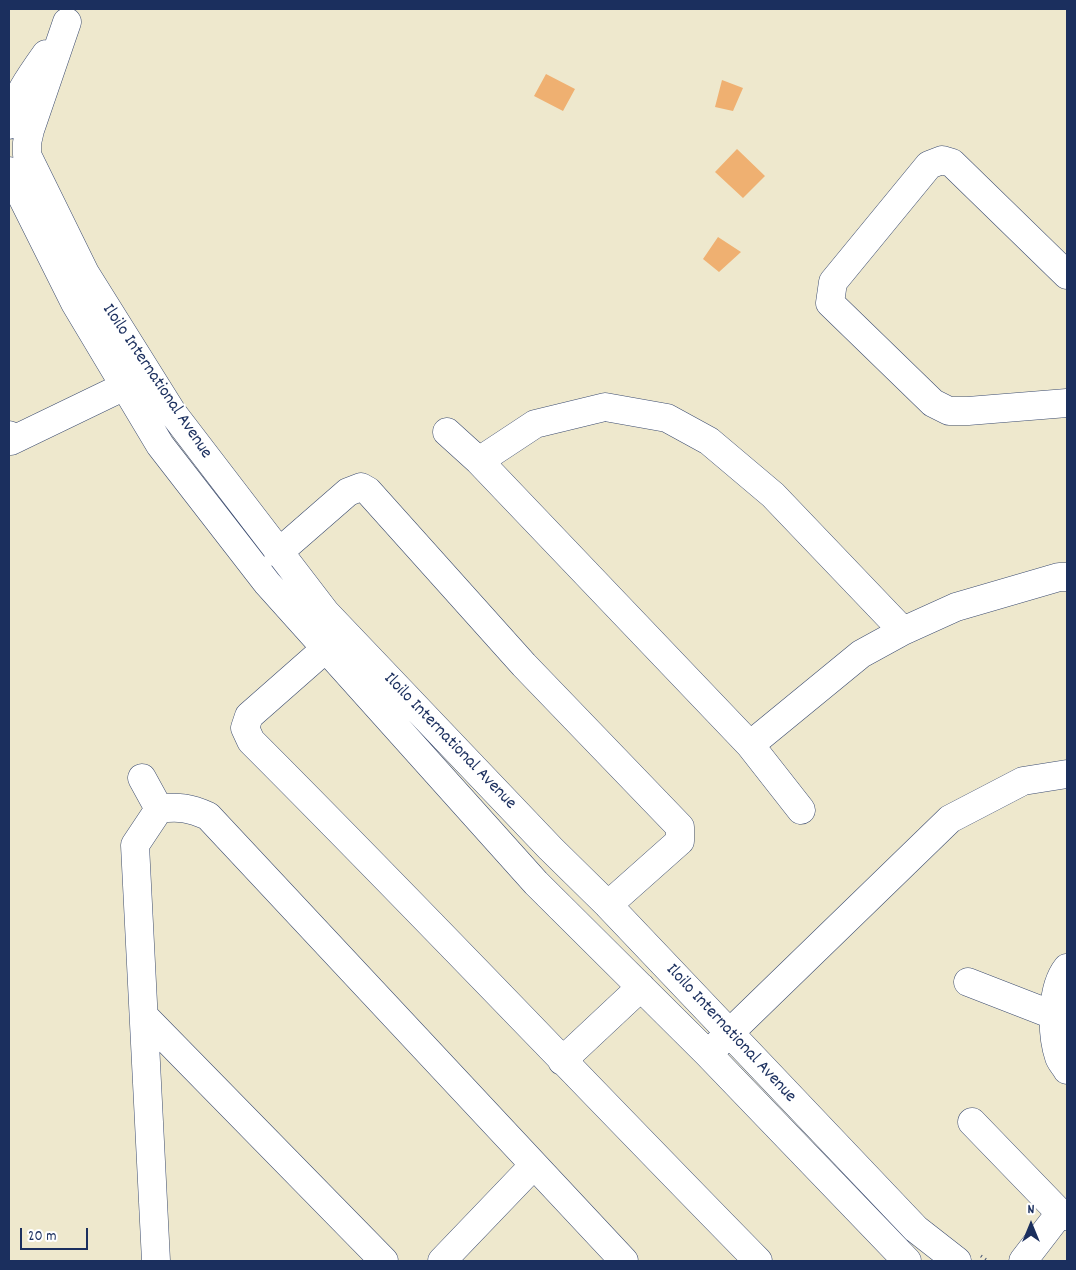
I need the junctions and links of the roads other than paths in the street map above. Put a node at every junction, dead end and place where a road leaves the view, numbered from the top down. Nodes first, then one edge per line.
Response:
1 (72, 15) edge
2 (9, 125) edge
3 (16, 180) edge
4 (1067, 275) edge
5 (125, 386) junction
6 (1067, 403) edge
7 (447, 432) dead end
8 (9, 436) edge
9 (479, 461) junction
10 (278, 553) junction
11 (1067, 577) edge
12 (903, 631) junction
13 (324, 650) junction
14 (750, 745) junction
15 (1067, 774) edge
16 (142, 778) dead end
17 (159, 809) junction
18 (802, 810) dead end
19 (608, 905) junction
20 (1067, 968) edge
21 (968, 982) dead end
22 (641, 987) junction
23 (1053, 1015) junction
24 (144, 1016) junction
25 (729, 1034) junction
26 (708, 1053) junction
27 (562, 1061) junction
28 (1067, 1070) edge
29 (972, 1122) dead end
30 (533, 1166) junction
31 (1063, 1214) edge
32 (969, 1258) edge
33 (156, 1261) edge
34 (384, 1261) edge
35 (442, 1261) edge
36 (624, 1261) edge
37 (758, 1261) edge
38 (907, 1261) edge
39 (1023, 1261) edge

1 - 2 street
1 - 3 street
3 - 5 street, Iloilo International Avenue
3 - 10 street, Iloilo International Avenue
4 - 6 street
5 - 8 street
5 - 13 street, Iloilo International Avenue
7 - 9 street
9 - 12 street
9 - 14 street
10 - 19 street, Iloilo International Avenue
10 - 19 street
11 - 12 street
12 - 14 street
13 - 22 street, Iloilo International Avenue
13 - 27 street
14 - 18 street
15 - 25 street
16 - 17 street
17 - 24 street
17 - 30 street
19 - 25 street, Iloilo International Avenue
20 - 23 street
21 - 23 street
22 - 26 street, Iloilo International Avenue
22 - 27 street
23 - 28 street
24 - 33 street
24 - 34 street
25 - 26 street
25 - 32 street, Iloilo International Avenue
26 - 38 street, Iloilo International Avenue
27 - 37 street
29 - 31 street
30 - 35 street
30 - 36 street
31 - 39 street

